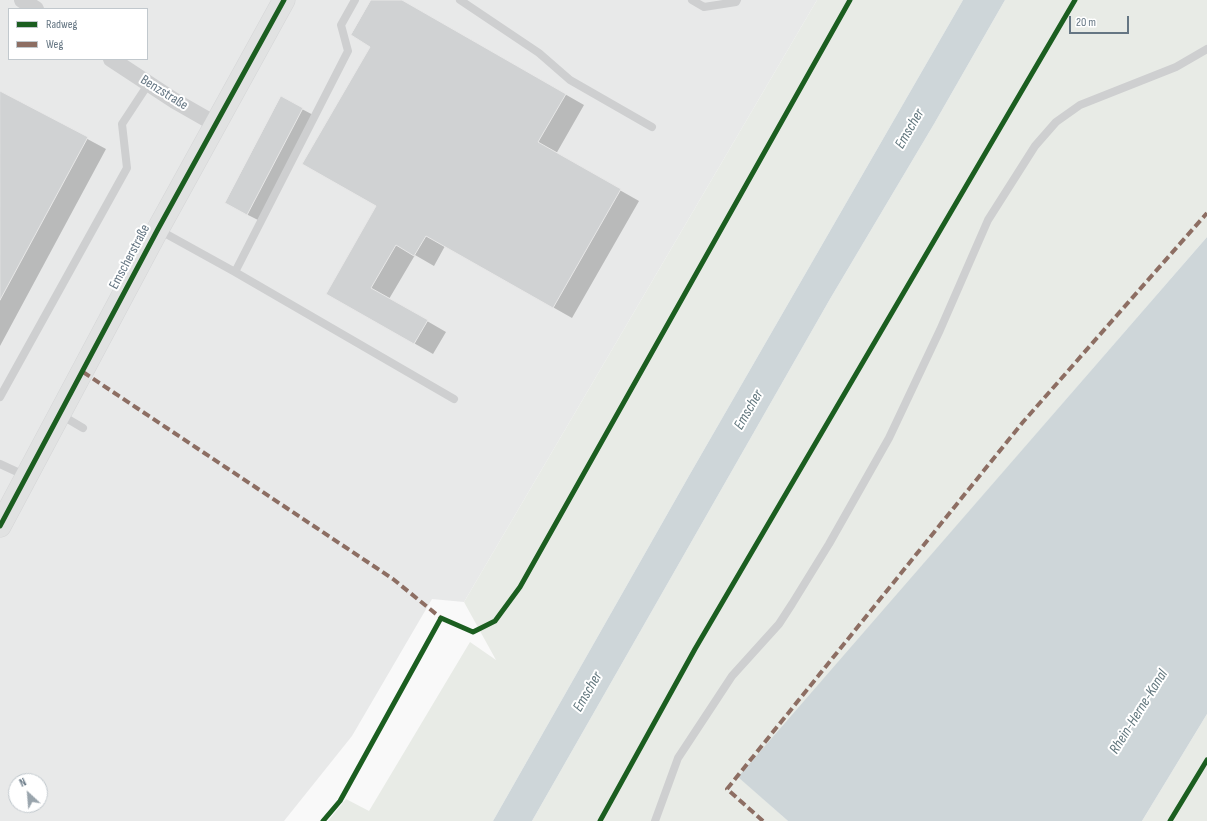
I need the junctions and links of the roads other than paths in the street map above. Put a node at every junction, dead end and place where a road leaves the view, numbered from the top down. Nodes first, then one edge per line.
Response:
1 (22, 0) edge
2 (284, 0) edge
3 (355, 0) edge
4 (460, 0) edge
5 (692, 0) edge
6 (737, 0) edge
7 (34, 8) edge
8 (1207, 49) edge
9 (113, 60) edge
10 (149, 83) junction
11 (216, 125) junction
12 (652, 127) dead end
13 (158, 230) junction
14 (235, 272) junction
15 (0, 397) edge
16 (454, 399) dead end
17 (60, 414) junction
18 (83, 428) dead end
19 (0, 464) edge
20 (27, 477) junction
21 (0, 526) edge
22 (654, 821) edge

1 - 7 street
2 - 11 street, Emscherstraße
3 - 14 lane
4 - 12 lane
5 - 6 lane
8 - 22 lane
9 - 10 street, Benzstraße
10 - 11 street, Benzstraße
10 - 15 lane
11 - 13 street, Emscherstraße
13 - 14 lane
13 - 17 street, Emscherstraße
14 - 16 lane
17 - 18 lane
17 - 20 street, Emscherstraße
19 - 20 lane
20 - 21 street, Emscherstraße

